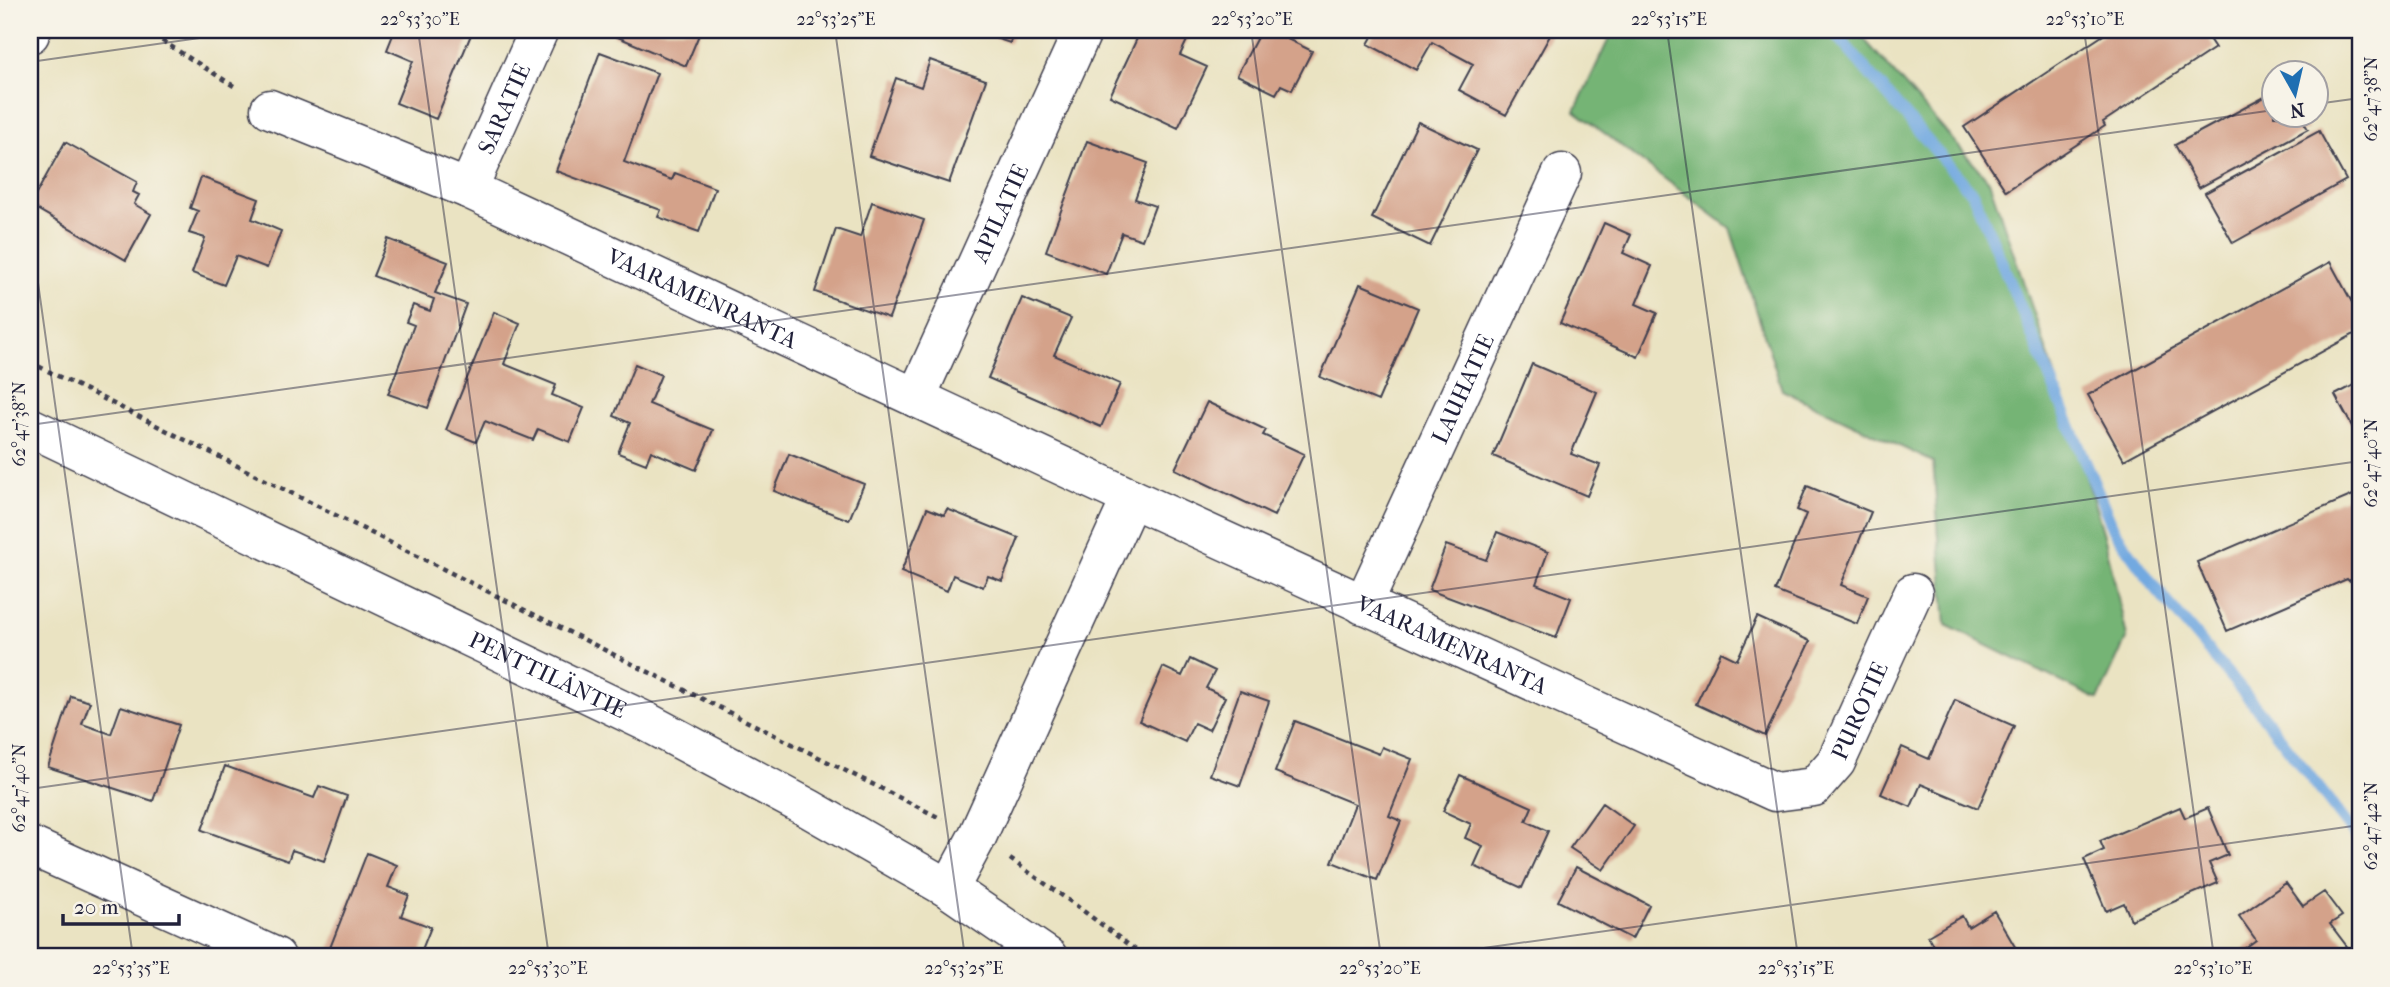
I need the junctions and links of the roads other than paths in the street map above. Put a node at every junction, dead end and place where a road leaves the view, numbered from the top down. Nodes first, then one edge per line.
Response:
1 (539, 30) edge
2 (1083, 30) edge
3 (270, 109) road end
4 (1562, 173) dead end
5 (468, 189) junction
6 (916, 398) junction
7 (30, 427) edge
8 (1131, 498) junction
9 (1913, 593) dead end
10 (1363, 604) junction
11 (1775, 792) joint
12 (33, 847) dead end
13 (949, 888) junction
14 (276, 957) edge
15 (1048, 957) edge

1 - 5 street, SARATIE
2 - 6 street, APILATIE
3 - 5 street, VAARAMENRANTA
4 - 10 street, LAUHATIE
5 - 6 street, VAARAMENRANTA
6 - 8 street, VAARAMENRANTA
7 - 13 street, PENTTILÄNTIE
8 - 10 street, VAARAMENRANTA
8 - 13 street
9 - 11 street, PUROTIE
10 - 11 street, VAARAMENRANTA
12 - 14 street
13 - 15 street, PENTTILÄNTIE

